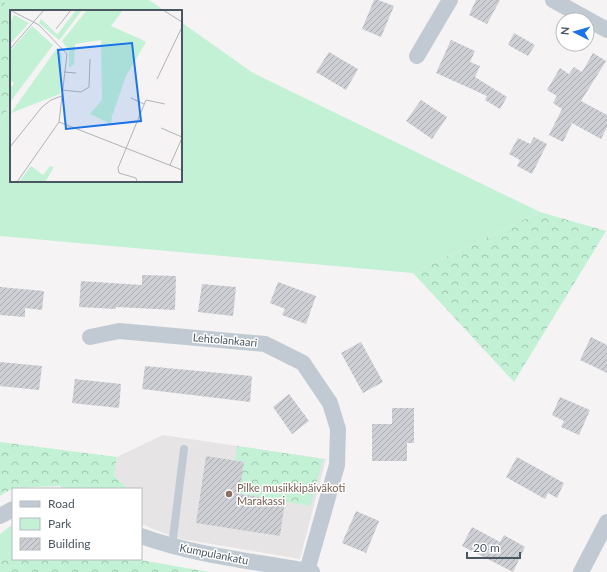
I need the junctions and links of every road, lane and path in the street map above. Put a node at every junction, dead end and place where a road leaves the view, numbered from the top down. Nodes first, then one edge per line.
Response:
1 (450, 0) edge
2 (553, 0) edge
3 (607, 30) edge
4 (417, 56) dead end
5 (90, 337) dead end
6 (184, 449) dead end
7 (12, 510) edge
8 (0, 516) edge
9 (607, 522) edge
10 (142, 536) edge
11 (172, 546) junction
12 (309, 572) edge
13 (581, 572) edge

1 - 4 street
2 - 3 street
5 - 12 street, Lehtolankaari
6 - 11 lane
7 - 8 street
9 - 13 street
10 - 11 street, Kumpulankatu
11 - 12 street, Kumpulankatu

